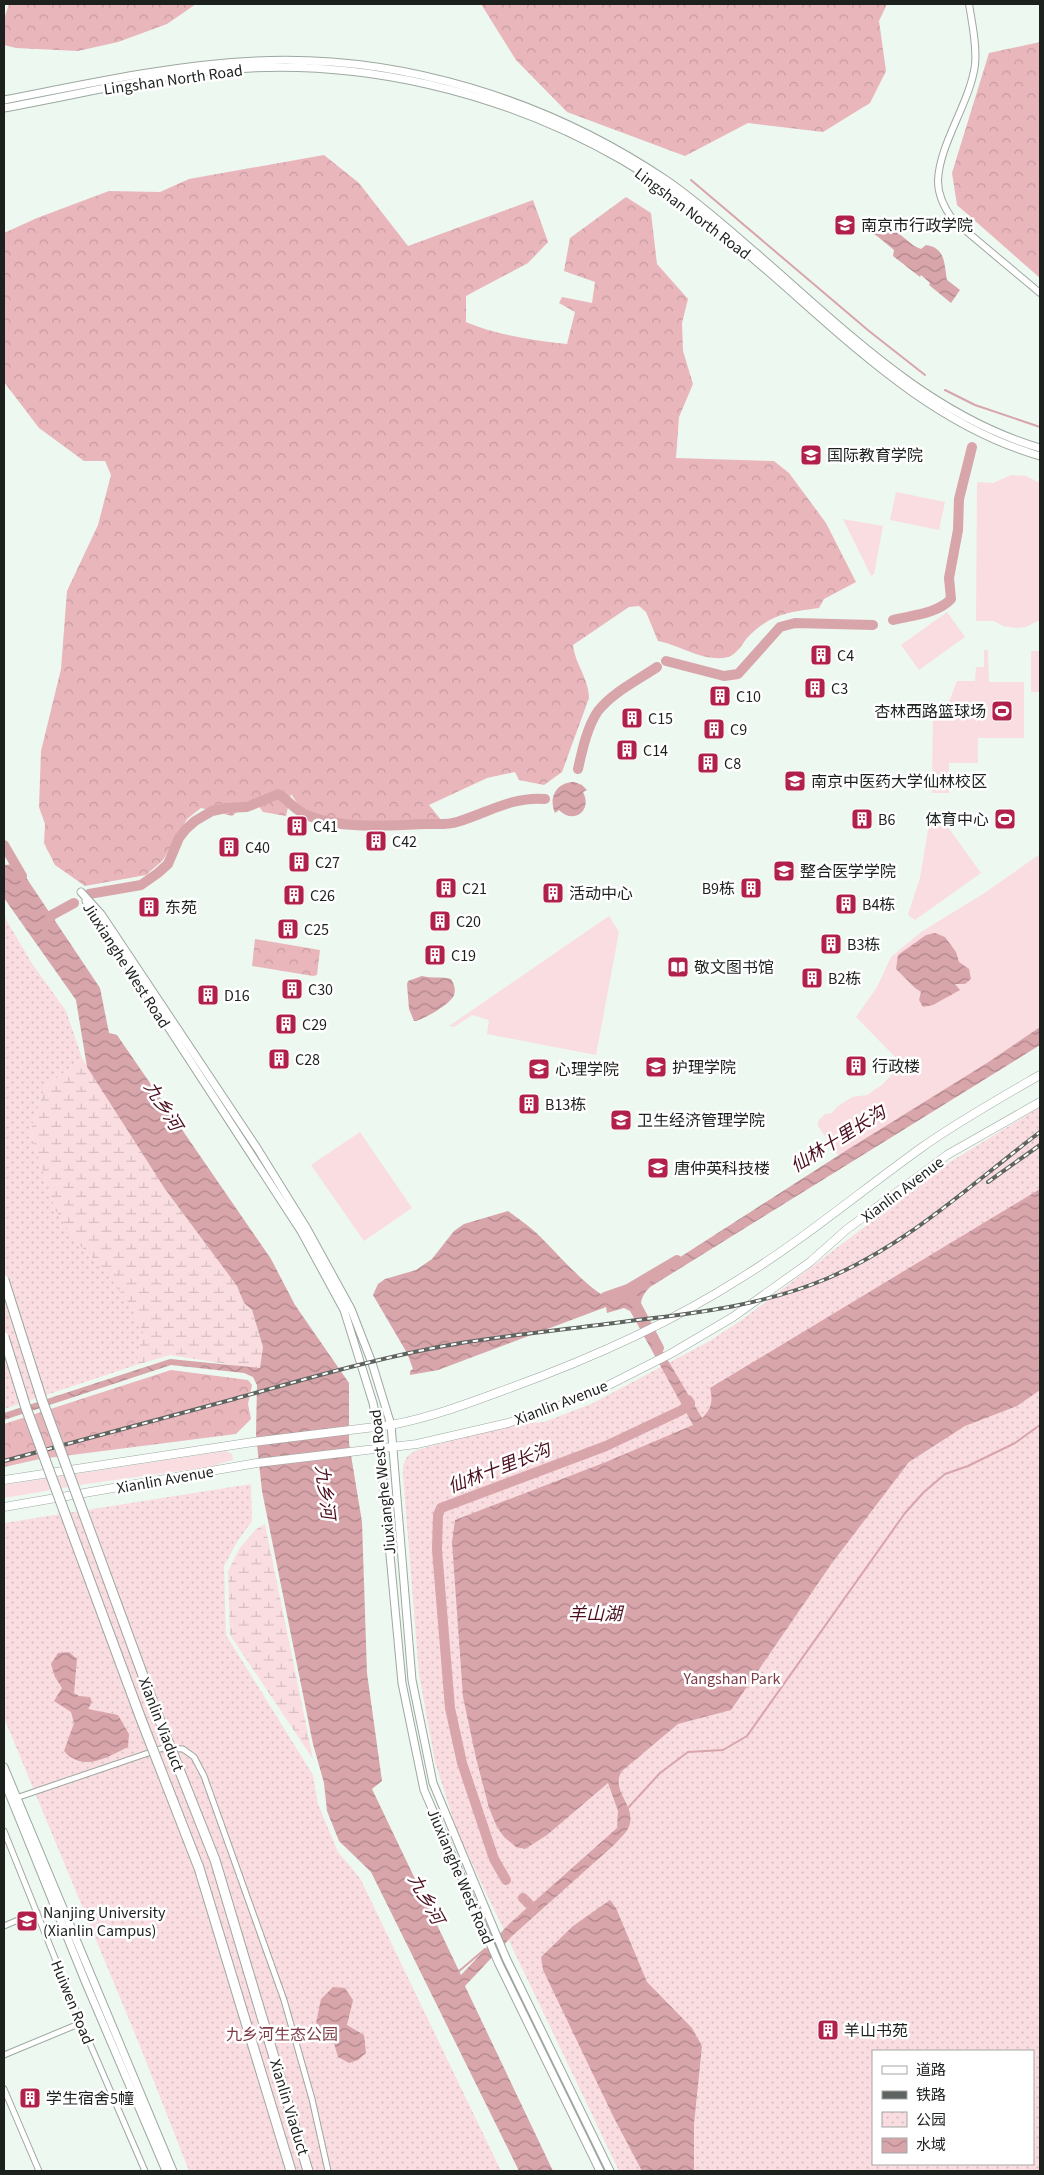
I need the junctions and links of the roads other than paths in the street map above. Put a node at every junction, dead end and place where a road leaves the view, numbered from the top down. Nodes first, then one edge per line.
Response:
1 (969, 4) edge
2 (4, 100) edge
3 (4, 108) edge
4 (1040, 293) edge
5 (1040, 448) edge
6 (1040, 456) edge
7 (1040, 1075) edge
8 (1040, 1102) edge
9 (4, 1280) edge
10 (4, 1337) edge
11 (391, 1425) junction
12 (378, 1427) junction
13 (394, 1448) junction
14 (380, 1449) junction
15 (4, 1480) edge
16 (4, 1507) edge
17 (4, 1767) edge
18 (4, 1781) edge
19 (16, 1798) junction
20 (4, 1831) edge
21 (37, 1912) junction
22 (489, 1917) junction
23 (480, 1922) junction
24 (4, 1926) edge
25 (81, 2023) junction
26 (4, 2055) edge
27 (4, 2089) edge
28 (38, 2171) edge
29 (145, 2171) edge
30 (166, 2171) edge
31 (173, 2171) edge
32 (291, 2171) edge
33 (308, 2171) edge
34 (328, 2171) edge
35 (600, 2171) edge
36 (610, 2171) edge

1 - 4 street
2 - 5 main road, Lingshan North Road
3 - 6 main road, Lingshan North Road
7 - 11 main road, Xianlin Avenue
8 - 13 main road, Xianlin Avenue
9 - 33 highway, Xianlin Viaduct, bridge
10 - 32 highway, Xianlin Viaduct, bridge
11 - 12 main road, Xianlin Avenue
11 - 12 main road, Jiuxianghe West Road
11 - 13 main road, Jiuxianghe West Road
12 - 14 main road, Jiuxianghe West Road
12 - 15 main road, Xianlin Avenue
13 - 14 main road, Xianlin Avenue
13 - 22 main road, Jiuxianghe West Road
14 - 16 main road, Xianlin Avenue
14 - 23 main road, Jiuxianghe West Road
17 - 19 main road
18 - 30 main road
19 - 31 main road
19 - 34 street
20 - 21 street, Huiwen Road
21 - 24 street
21 - 25 street, Huiwen Road
22 - 23 street
22 - 36 main road, Jiuxianghe West Road
23 - 35 main road, Jiuxianghe West Road
25 - 26 street
25 - 29 street, Huiwen Road
27 - 28 street

